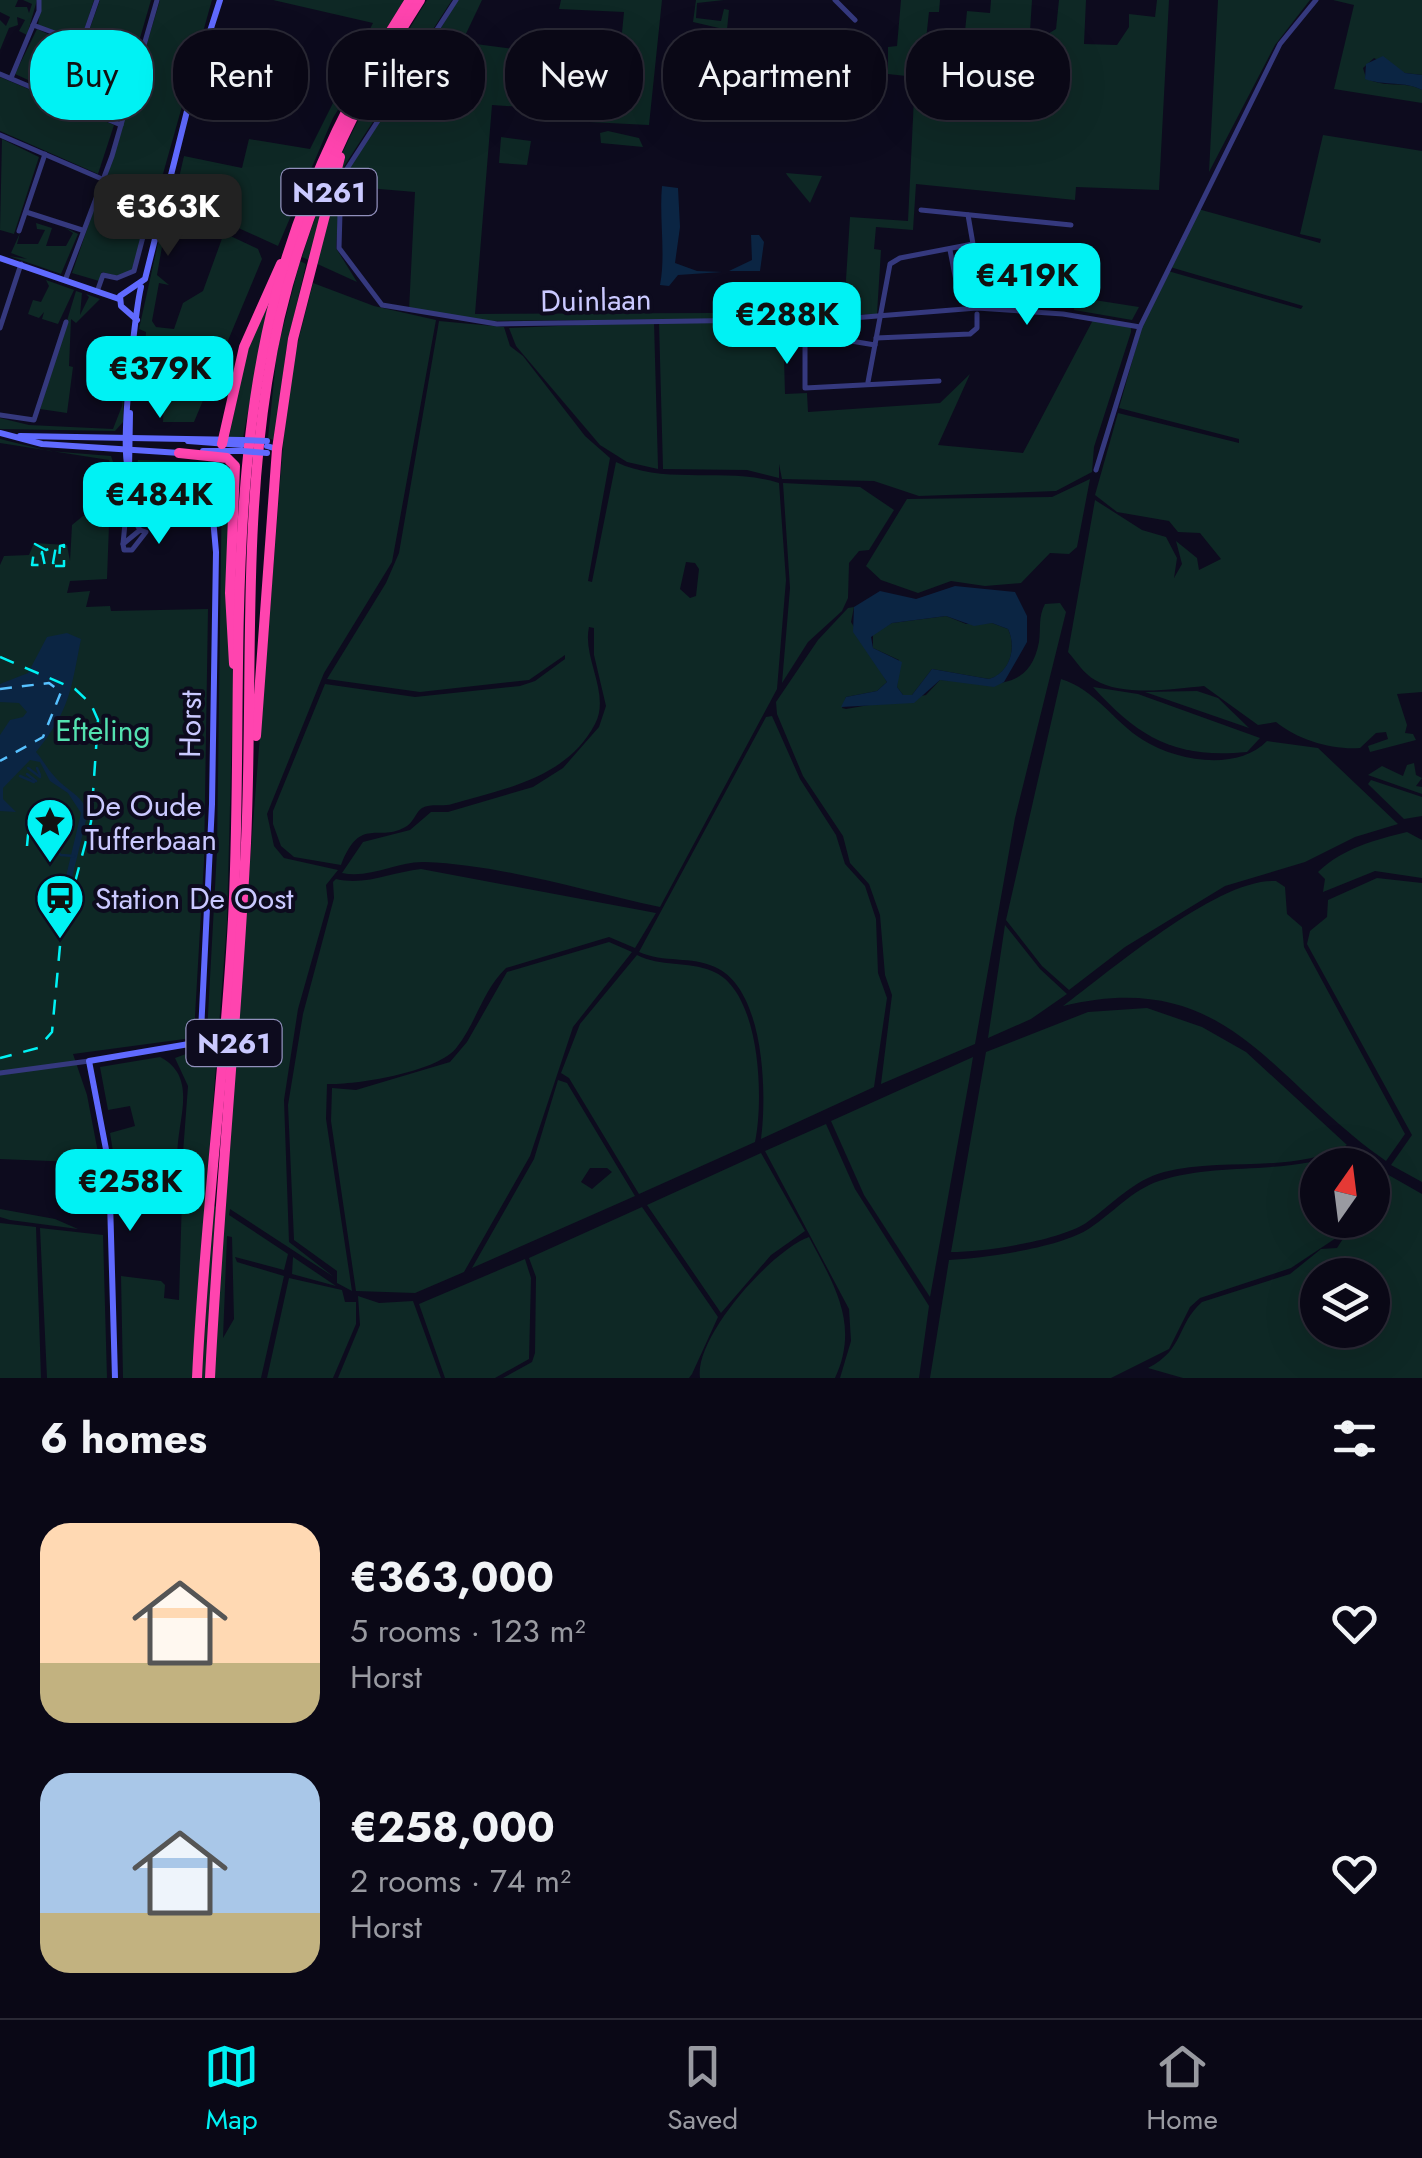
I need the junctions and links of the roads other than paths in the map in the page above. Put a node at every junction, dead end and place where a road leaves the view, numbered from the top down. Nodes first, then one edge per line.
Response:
1 (39, 0) edge
2 (97, 0) edge
3 (157, 0) edge
4 (220, 0) edge
5 (410, 0) edge
6 (420, 0) edge
7 (456, 0) edge
8 (834, 0) edge
9 (1316, 0) edge
10 (856, 20) dead end
11 (33, 25) junction
12 (402, 30) edge
13 (0, 74) edge
14 (11, 78) junction
15 (351, 120) edge
16 (353, 120) edge
17 (120, 125) junction
18 (0, 135) edge
19 (45, 154) junction
20 (102, 179) junction
21 (162, 208) junction
22 (921, 210) dead end
23 (26, 212) junction
24 (968, 215) junction
25 (1071, 224) dead end
26 (221, 227) dead end
27 (82, 230) junction
28 (19, 231) dead end
29 (144, 233) dead end
30 (950, 250) junction
31 (0, 255) edge
32 (287, 255) junction
33 (21, 264) junction
34 (66, 278) junction
35 (98, 288) junction
36 (138, 289) junction
37 (958, 291) dead end
38 (120, 296) junction
39 (133, 309) junction
40 (977, 314) dead end
41 (881, 316) junction
42 (66, 322) dead end
43 (1140, 326) junction
44 (0, 328) edge
45 (876, 342) junction
46 (939, 381) dead end
47 (868, 383) junction
48 (0, 415) edge
49 (0, 433) edge
50 (14, 436) junction
51 (128, 437) junction
52 (223, 442) junction
53 (242, 445) junction
54 (269, 447) junction
55 (127, 450) junction
56 (180, 453) junction
57 (1096, 470) dead end
58 (131, 473) junction
59 (116, 508) dead end
60 (130, 509) junction
61 (238, 750) junction
62 (248, 797) junction
63 (89, 1061) junction
64 (0, 1074) edge
65 (115, 1378) edge
66 (197, 1378) edge
67 (210, 1378) edge

1 - 11 street
2 - 11 street
3 - 17 street
4 - 21 street
5 - 32 highway, N261
6 - 12 highway, N261
7 - 41 street, Duinlaan
8 - 10 street
9 - 43 street
11 - 14 street
13 - 14 street
14 - 17 street
15 - 62 highway, N261
16 - 54 highway, N261
17 - 20 street
18 - 19 street
19 - 20 street
19 - 23 street
20 - 27 street
21 - 26 street
21 - 36 street
22 - 24 street
23 - 27 street
23 - 28 street
24 - 25 street
24 - 30 street
27 - 34 street
29 - 35 street
30 - 37 street
30 - 41 street
31 - 33 street
32 - 52 highway, N261
32 - 61 highway, N261
33 - 34 street
33 - 44 street
34 - 35 street
35 - 38 street
36 - 38 street
36 - 39 street
38 - 39 street
39 - 51 street
40 - 45 street
41 - 43 street, Duinlaan
41 - 45 street
42 - 48 street
43 - 57 street
45 - 47 street
45 - 47 street
46 - 47 street
49 - 50 street
50 - 51 street
50 - 55 street
51 - 52 street
51 - 55 street
52 - 53 street
53 - 54 street, bridge
53 - 56 street
54 - 62 highway, N261
55 - 56 street
55 - 58 street
56 - 61 highway, N261
58 - 60 street
58 - 63 street, Horst
59 - 60 street
60 - 60 street
61 - 66 highway, N261
62 - 67 highway, N261
63 - 64 street
63 - 65 street

